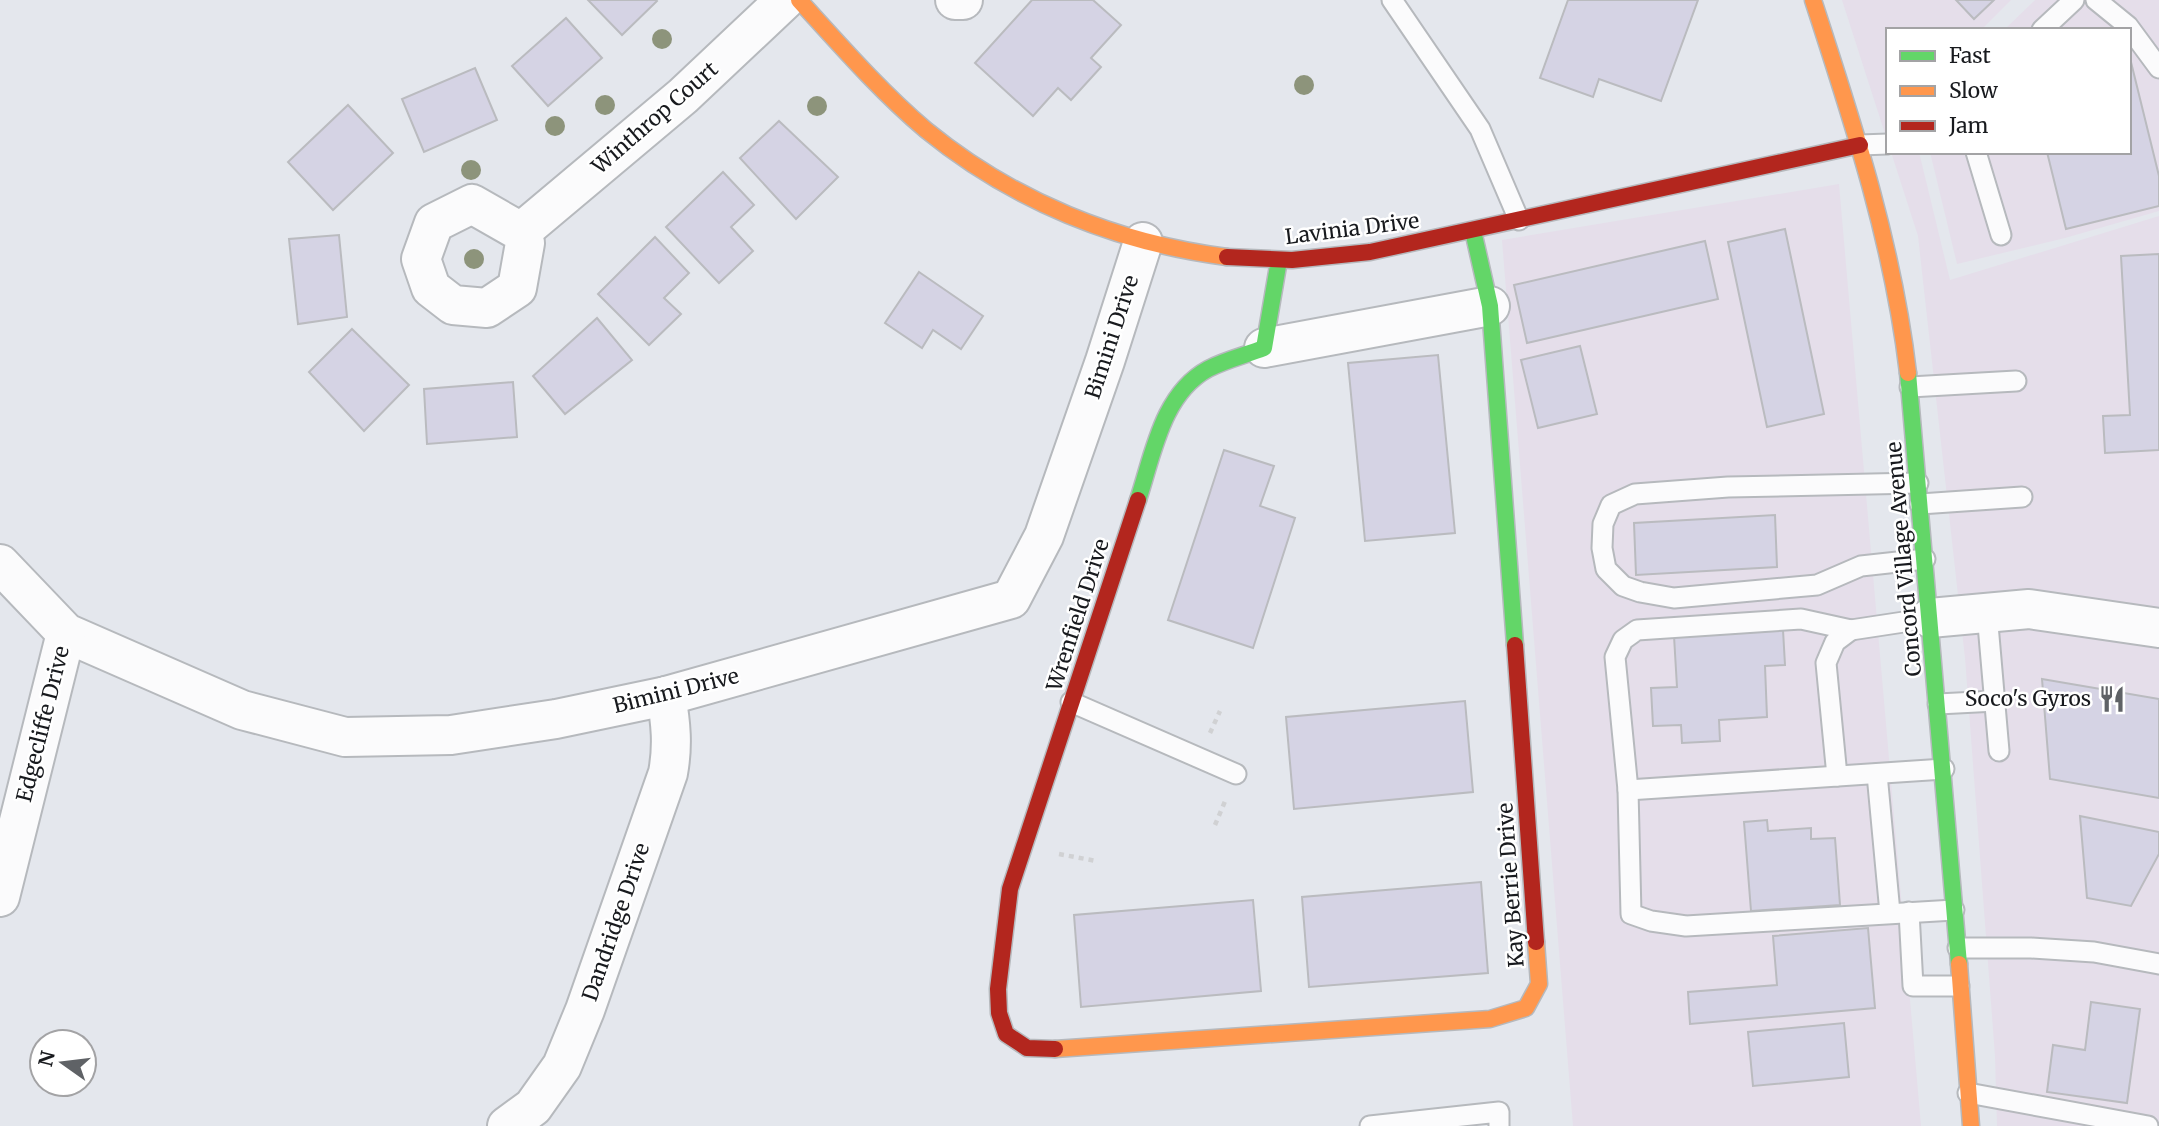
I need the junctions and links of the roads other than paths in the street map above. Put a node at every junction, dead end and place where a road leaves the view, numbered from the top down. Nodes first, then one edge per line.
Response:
1 (785, 0) edge
2 (799, 0) edge
3 (955, 0) edge
4 (963, 0) edge
5 (1392, 0) edge
6 (1813, 0) edge
7 (2074, 0) edge
8 (2096, 0) edge
9 (2044, 28) edge
10 (2129, 28) edge
11 (2131, 30) edge
12 (2159, 68) edge
13 (1886, 144) edge
14 (1860, 145) junction
15 (1977, 154) edge
16 (1519, 220) junction
17 (1473, 231) junction
18 (521, 232) dead end
19 (2001, 235) dead end
20 (1143, 242) junction
21 (1279, 260) junction
22 (1490, 306) junction
23 (1264, 348) junction
24 (2015, 381) dead end
25 (1910, 387) junction
26 (1918, 483) junction
27 (2022, 497) dead end
28 (1920, 503) junction
29 (1925, 559) junction
30 (0, 564) edge
31 (1987, 613) junction
32 (1930, 618) junction
33 (2159, 628) edge
34 (1851, 630) junction
35 (66, 633) junction
36 (666, 696) junction
37 (1996, 701) junction
38 (1071, 702) junction
39 (1938, 705) junction
40 (1999, 751) dead end
41 (1944, 769) junction
42 (1236, 774) dead end
43 (1877, 774) junction
44 (1837, 776) junction
45 (1628, 790) junction
46 (0, 897) edge
47 (1954, 910) junction
48 (1899, 912) junction
49 (1958, 947) junction
50 (2159, 964) edge
51 (1959, 986) junction
52 (1006, 1034) joint
53 (1968, 1093) junction
54 (507, 1126) edge
55 (1370, 1126) edge
56 (1499, 1126) edge
57 (1970, 1126) edge
58 (2148, 1126) edge

1 - 18 street, Winthrop Court
2 - 20 street, Lavinia Drive
3 - 4 street
5 - 16 lane
6 - 14 street, Concord Village Avenue
7 - 9 lane
8 - 10 lane
11 - 12 lane
13 - 14 lane
14 - 16 street, Lavinia Drive
14 - 25 street, Concord Village Avenue
15 - 19 lane
16 - 17 street, Lavinia Drive
17 - 21 street, Lavinia Drive
17 - 22 street, Kay Berrie Drive
20 - 21 street, Lavinia Drive
20 - 36 street, Bimini Drive
21 - 23 street
22 - 23 street
22 - 52 street, Kay Berrie Drive
23 - 38 street, Wrenfield Drive
24 - 25 lane
25 - 26 street, Concord Village Avenue
26 - 28 street, Concord Village Avenue
26 - 29 lane
27 - 28 lane
28 - 29 street, Concord Village Avenue
29 - 32 street, Concord Village Avenue
30 - 35 street, Bimini Drive
31 - 32 street
31 - 33 street
31 - 37 lane
32 - 34 lane
32 - 39 street, Concord Village Avenue
34 - 44 lane
34 - 45 lane
35 - 36 street, Bimini Drive
35 - 46 street, Edgecliffe Drive
36 - 54 street, Dandridge Drive
37 - 39 lane
37 - 40 lane
38 - 42 lane
38 - 52 street, Wrenfield Drive
39 - 41 street, Concord Village Avenue
41 - 43 lane
41 - 47 street, Concord Village Avenue
43 - 44 lane
43 - 48 lane
44 - 45 lane
45 - 48 lane
47 - 48 lane
47 - 49 street, Concord Village Avenue
48 - 51 lane
49 - 50 lane
49 - 51 street, Concord Village Avenue
51 - 53 street, Concord Village Avenue
53 - 57 street, Concord Village Avenue
53 - 58 lane
55 - 56 lane

